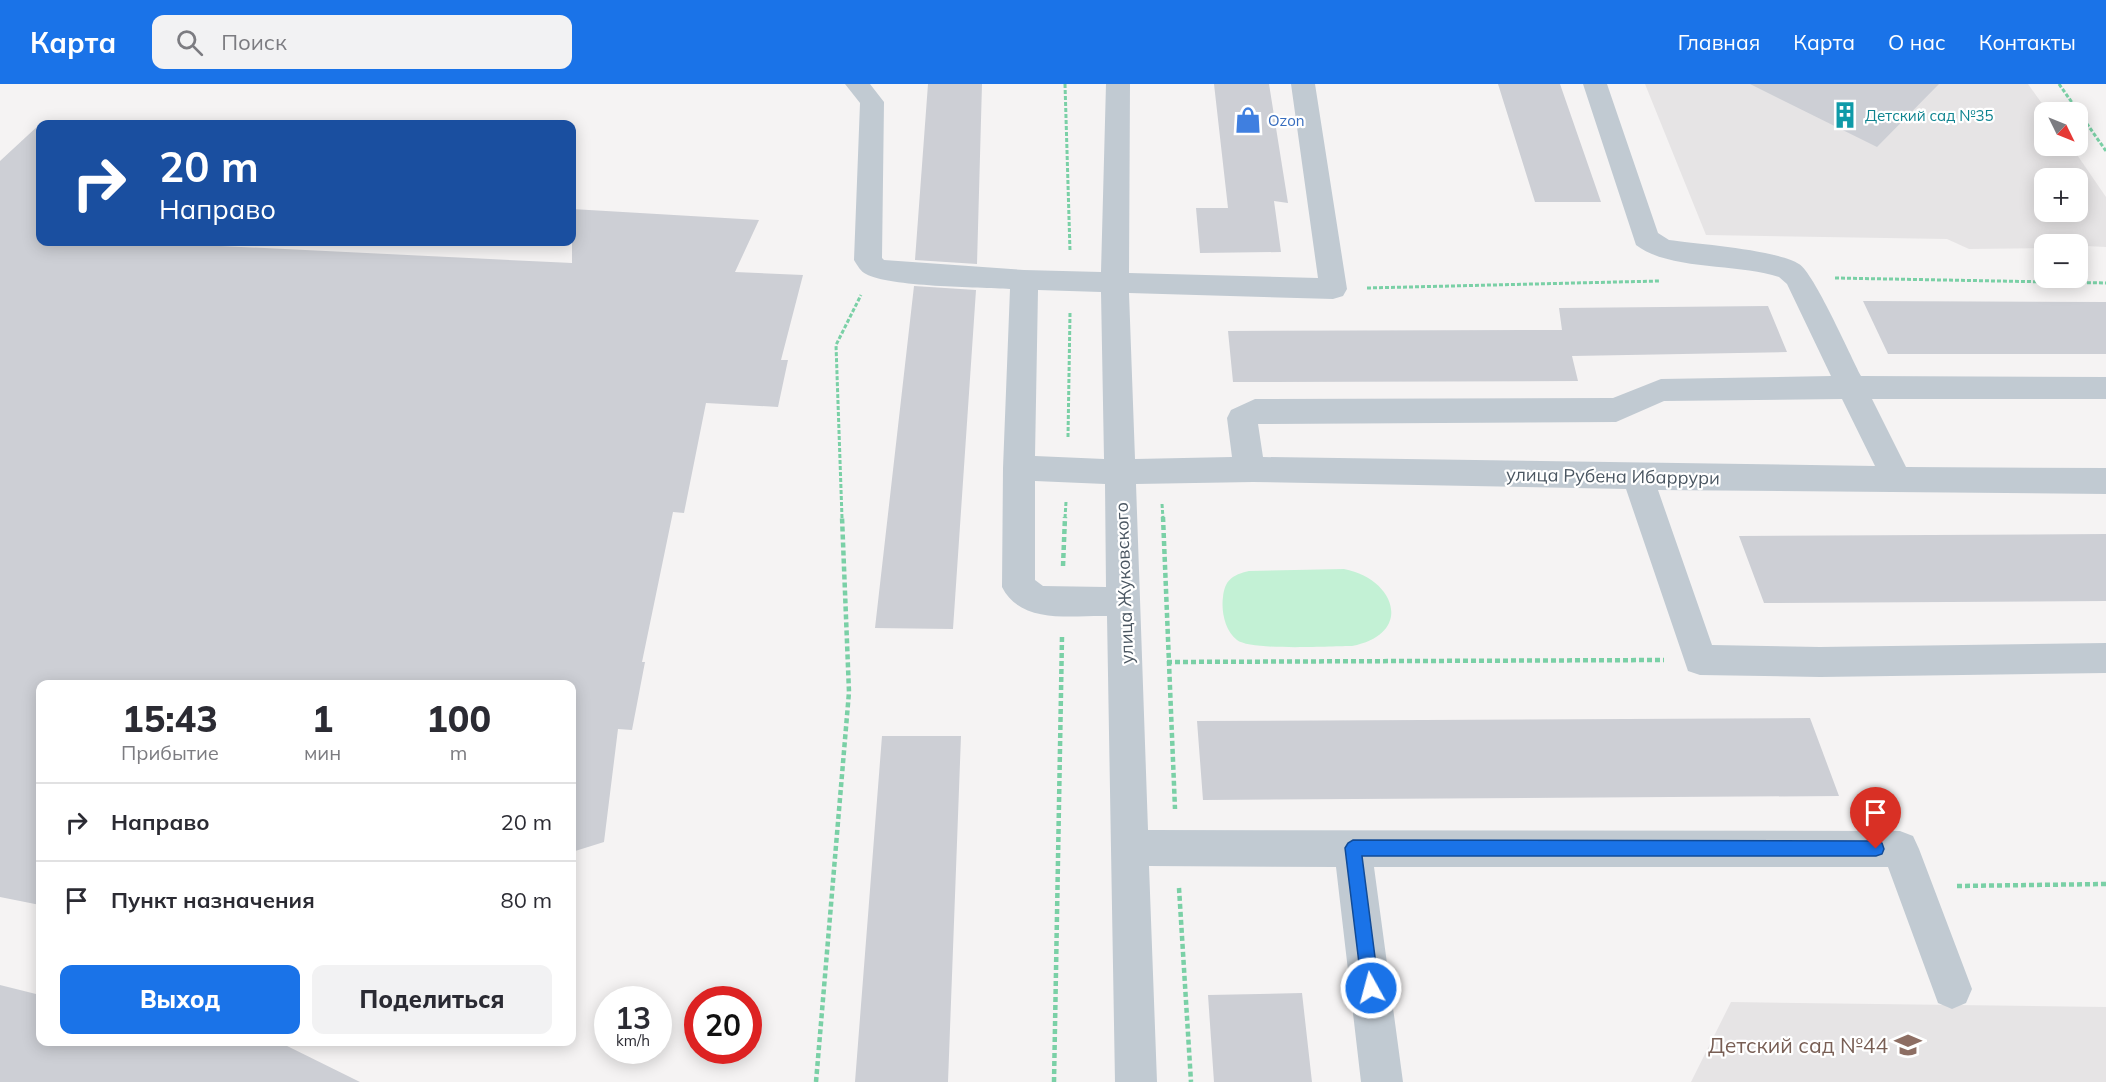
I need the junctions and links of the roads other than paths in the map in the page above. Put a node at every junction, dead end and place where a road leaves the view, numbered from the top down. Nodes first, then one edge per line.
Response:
1 (857, 84) edge
2 (1118, 84) edge
3 (1303, 84) edge
4 (1595, 84) edge
5 (1024, 280) junction
6 (1115, 283) junction
7 (1851, 387) junction
8 (2106, 388) edge
9 (1019, 468) junction
10 (1253, 469) junction
11 (1120, 472) junction
12 (1638, 477) junction
13 (1897, 479) junction
14 (2106, 481) edge
15 (1125, 602) junction
16 (2106, 658) edge
17 (1131, 848) junction
18 (1353, 848) junction
19 (1952, 989) dead end
20 (1136, 1082) edge
21 (1382, 1082) edge

1 - 5 street
2 - 6 street, улица Жуковского
3 - 6 street
4 - 7 street
5 - 6 street
5 - 9 street
6 - 11 street, улица Жуковского
7 - 8 street
7 - 10 street
7 - 13 street
9 - 11 street, улица Рубена Ибаррури
9 - 15 street
10 - 11 street, улица Рубена Ибаррури
10 - 12 street, улица Рубена Ибаррури
11 - 15 street, улица Жуковского
12 - 13 street, улица Рубена Ибаррури
12 - 16 street
13 - 14 street, улица Рубена Ибаррури
15 - 17 street, улица Жуковского
17 - 18 street
17 - 20 street, улица Жуковского
18 - 19 street
18 - 21 street

